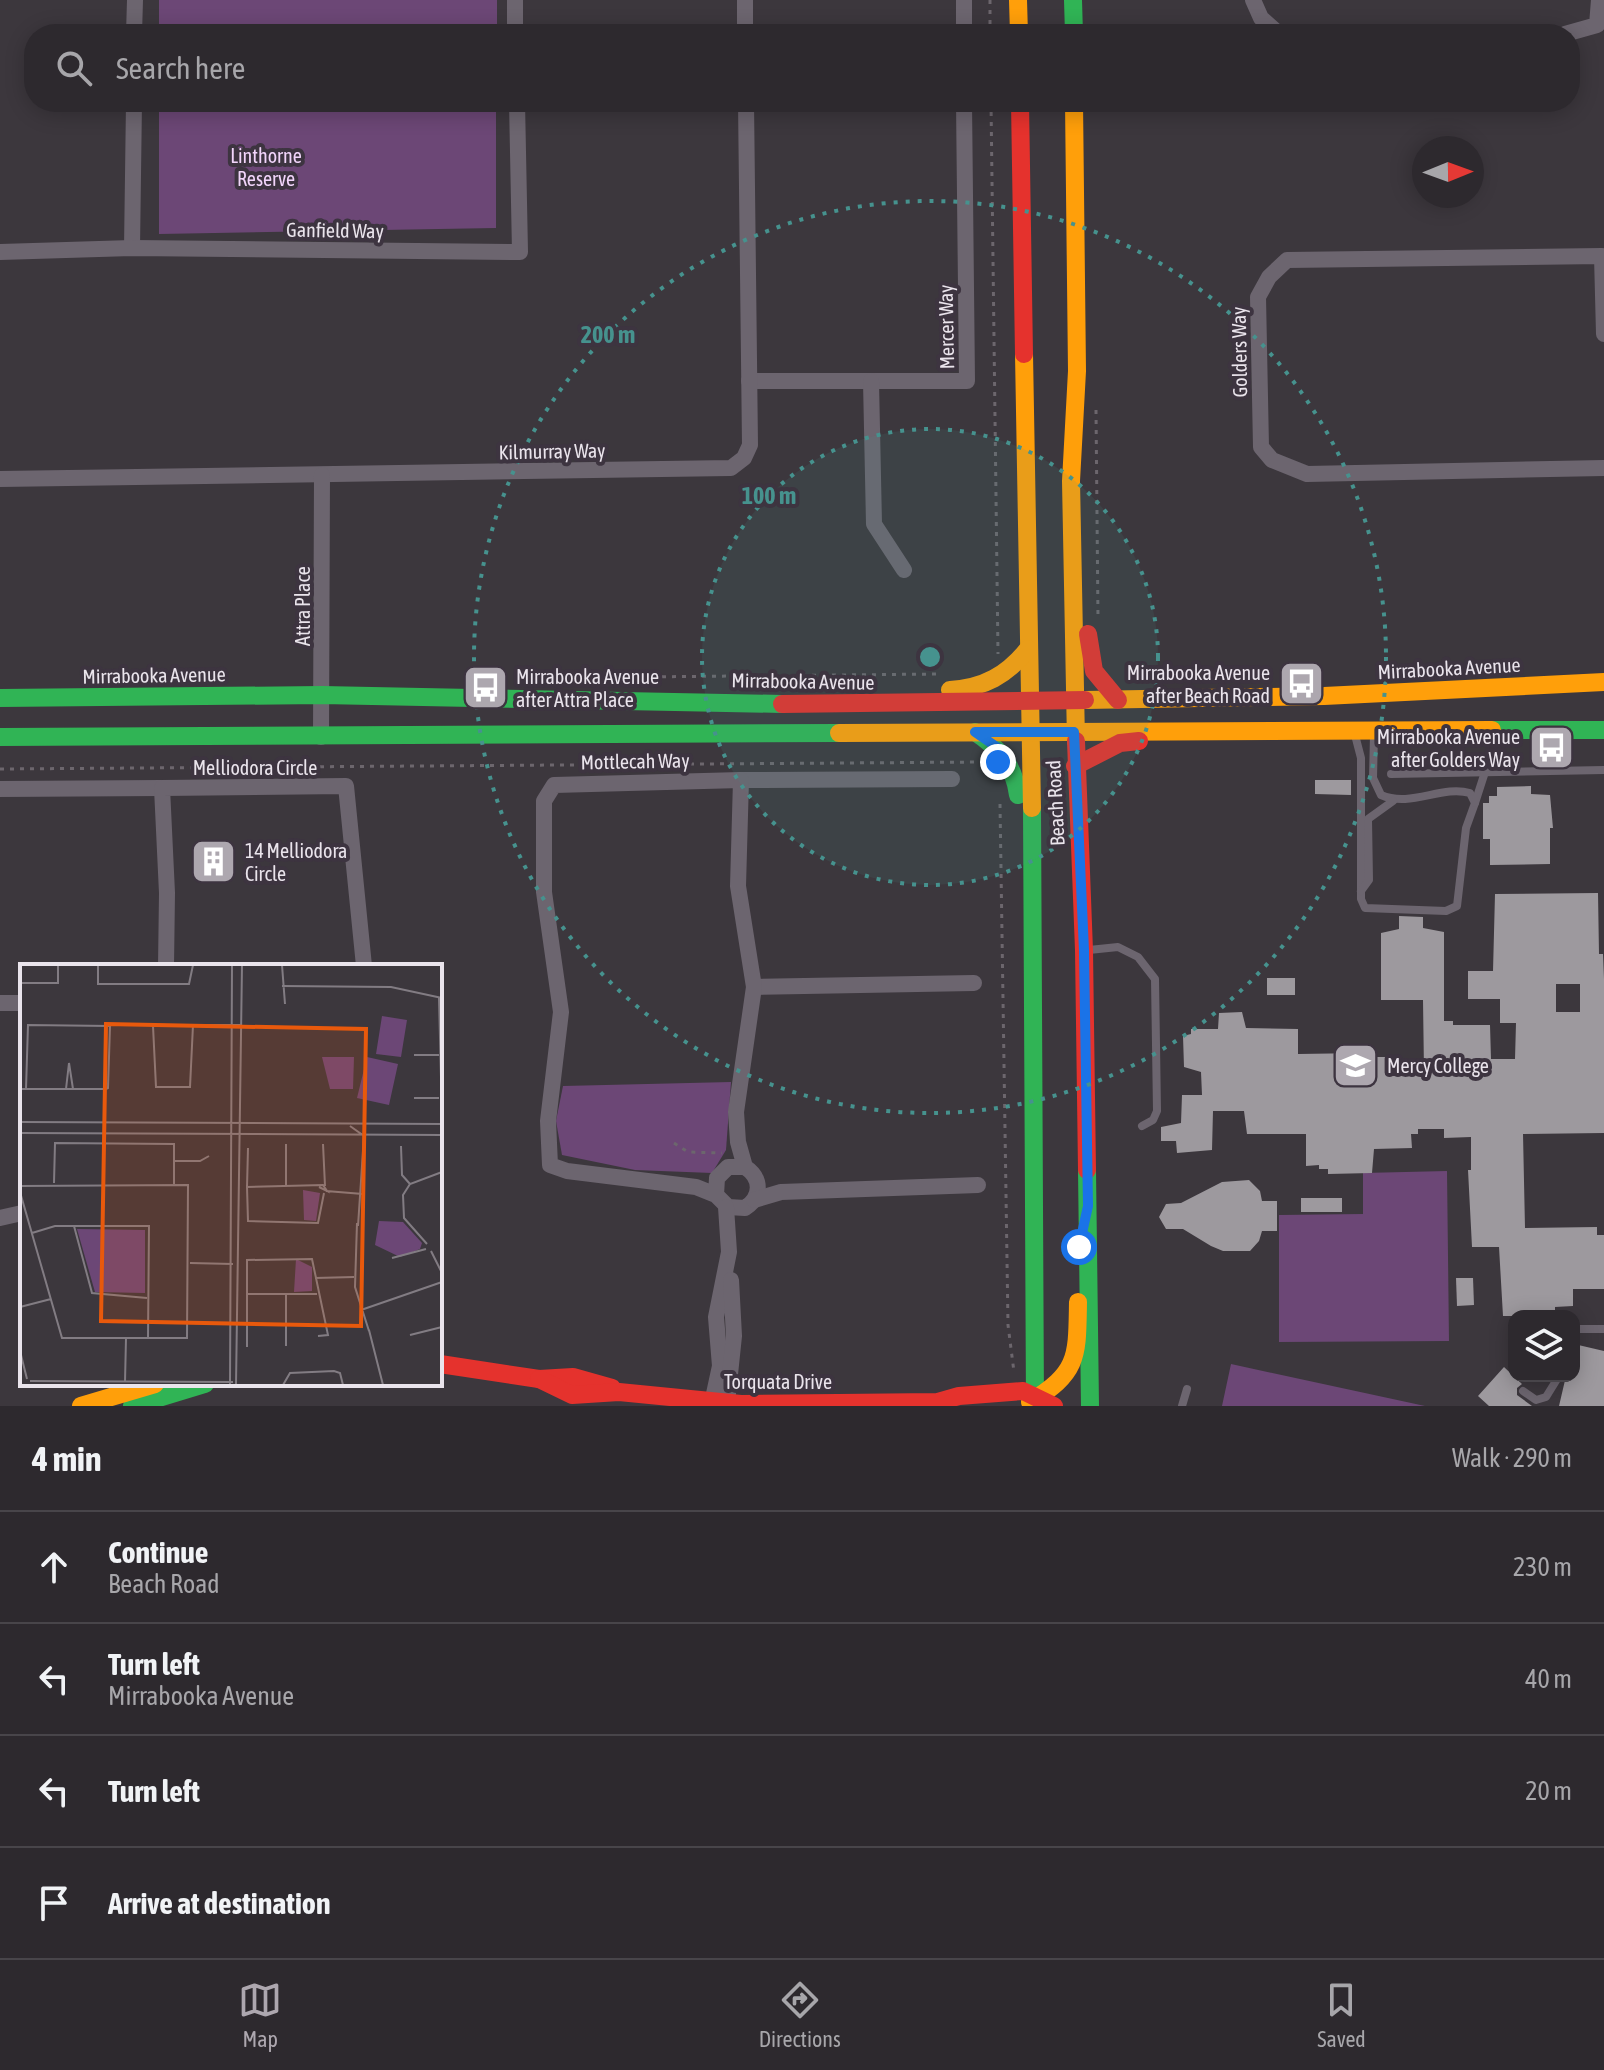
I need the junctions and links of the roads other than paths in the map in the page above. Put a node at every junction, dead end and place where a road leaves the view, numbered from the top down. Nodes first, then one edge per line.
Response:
1 (135, 0) edge
2 (515, 0) edge
3 (745, 0) edge
4 (964, 0) edge
5 (1018, 0) edge
6 (1073, 0) edge
7 (1253, 0) edge
8 (1599, 0) edge
9 (134, 24) edge
10 (515, 24) edge
11 (745, 24) edge
12 (964, 24) edge
13 (1019, 24) edge
14 (1074, 24) edge
15 (1268, 24) edge
16 (1580, 30) edge
17 (134, 112) edge
18 (517, 112) edge
19 (746, 112) edge
20 (964, 112) edge
21 (1020, 112) edge
22 (1074, 112) edge
23 (132, 248) junction
24 (0, 252) edge
25 (1604, 334) edge
26 (749, 381) junction
27 (871, 381) junction
28 (1604, 468) edge
29 (322, 475) junction
30 (0, 479) edge
31 (1073, 515) junction
32 (904, 570) dead end
33 (1028, 649) junction
34 (1604, 682) edge
35 (322, 695) junction
36 (0, 698) edge
37 (1118, 700) junction
38 (1028, 702) junction
39 (1074, 702) junction
40 (842, 705) junction
41 (1604, 730) edge
42 (1029, 731) junction
43 (975, 732) junction
44 (1074, 732) junction
45 (1313, 733) junction
46 (1364, 733) junction
47 (0, 737) edge
48 (321, 737) junction
49 (1075, 766) junction
50 (1604, 770) edge
51 (1485, 772) junction
52 (1391, 774) dead end
53 (952, 779) dead end
54 (741, 780) junction
55 (162, 788) junction
56 (0, 789) edge
57 (1393, 801) junction
58 (1475, 803) junction
59 (1361, 892) junction
60 (1033, 893) junction
61 (1084, 950) junction
62 (166, 964) edge
63 (364, 964) edge
64 (974, 983) dead end
65 (754, 987) junction
66 (1142, 1126) dead end
67 (733, 1173) junction
68 (978, 1185) dead end
69 (781, 1192) junction
70 (750, 1204) junction
71 (20, 1213) edge
72 (0, 1218) edge
73 (1088, 1218) junction
74 (1580, 1329) edge
75 (1604, 1329) edge
76 (442, 1364) edge
77 (1555, 1382) edge
78 (149, 1386) edge
79 (198, 1386) edge
80 (1187, 1389) dead end
81 (1523, 1391) dead end
82 (720, 1403) junction
83 (1032, 1403) edge
84 (944, 1404) edge
85 (90, 1405) edge
86 (132, 1406) edge
87 (1054, 1406) edge
88 (1090, 1406) edge
89 (1182, 1406) edge

1 - 9 street
2 - 10 street
3 - 11 street
4 - 12 street
5 - 13 main road
6 - 14 main road
7 - 15 street
8 - 16 street
17 - 23 street
18 - 23 street, Ganfield Way
19 - 26 street, Kilmurray Way
20 - 27 street, Mercer Way
21 - 33 main road, Beach Road
22 - 31 main road, Beach Road
23 - 24 street, Ganfield Way
25 - 28 street, Golders Way
26 - 27 street, Mercer Way
26 - 29 street, Kilmurray Way
27 - 32 street
29 - 30 street, Kilmurray Way
29 - 35 street, Attra Place
31 - 37 main road
31 - 39 main road, Beach Road
33 - 38 main road, Beach Road
33 - 40 main road
34 - 37 main road, Mirrabooka Avenue
35 - 36 main road, Mirrabooka Avenue
35 - 40 main road, Mirrabooka Avenue
35 - 48 street, Attra Place
37 - 39 main road, Mirrabooka Avenue
38 - 39 main road, Mirrabooka Avenue
38 - 40 main road, Mirrabooka Avenue
38 - 42 main road, Beach Road
39 - 44 main road, Beach Road
41 - 46 main road
42 - 43 main road
42 - 44 main road
42 - 60 main road, Beach Road
43 - 48 main road
43 - 60 main road
44 - 45 main road
44 - 49 main road, Beach Road
45 - 46 main road
45 - 49 main road
46 - 57 lane
46 - 59 lane
47 - 48 main road
49 - 61 main road, Beach Road
50 - 51 lane
51 - 52 lane
51 - 58 lane
53 - 54 street
54 - 65 street
54 - 67 street, Mottlecah Way
55 - 56 street
55 - 62 street
55 - 63 street, Melliodora Circle
57 - 58 lane
57 - 59 lane
58 - 59 lane
60 - 83 main road, Beach Road
61 - 66 lane
61 - 73 main road, Beach Road
64 - 65 street
65 - 67 street
67 - 69 street
67 - 70 street
67 - 70 street, Mottlecah Way
67 - 82 street
68 - 69 street, Mottlecah Way
69 - 70 street, Mottlecah Way
70 - 82 street
71 - 72 street
73 - 83 main road
73 - 88 main road, Beach Road
74 - 75 lane
76 - 82 main road, Torquata Drive
77 - 81 lane
78 - 85 main road
79 - 86 main road
80 - 89 lane
82 - 84 main road, Torquata Drive
83 - 84 main road, Torquata Drive
83 - 87 main road, Torquata Drive

